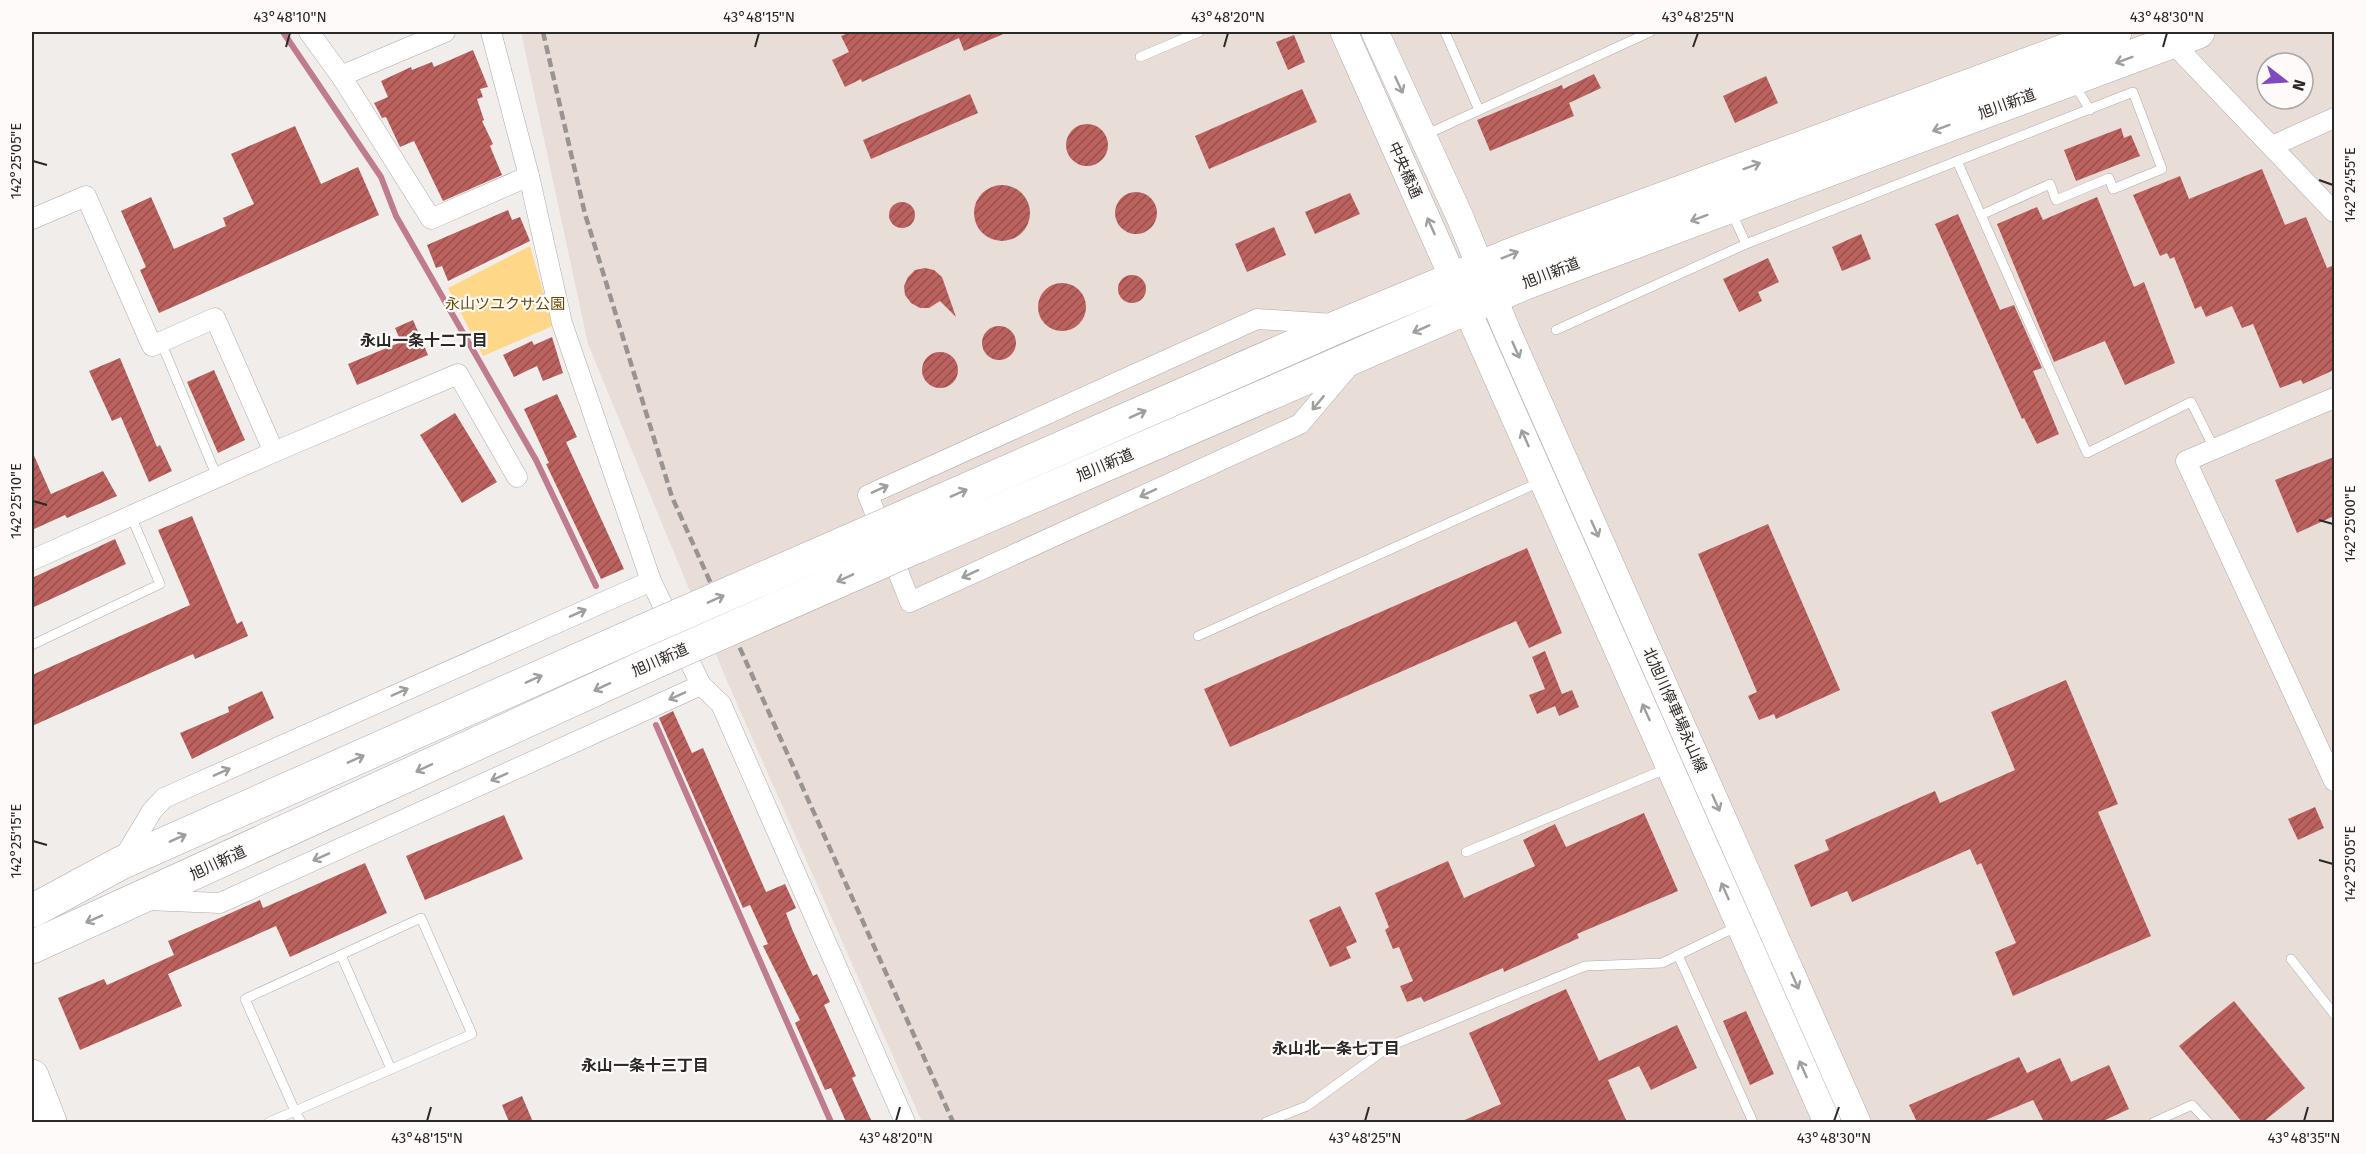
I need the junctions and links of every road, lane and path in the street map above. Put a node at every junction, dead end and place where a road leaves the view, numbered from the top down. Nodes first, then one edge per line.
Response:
1 (309, 32) edge
2 (445, 32) edge
3 (491, 32) edge
4 (1198, 32) edge
5 (1344, 32) edge
6 (1375, 32) edge
7 (1444, 32) edge
8 (1650, 32) edge
9 (2115, 32) edge
10 (2177, 35) edge
11 (1140, 57) dead end
12 (341, 76) junction
13 (2072, 80) junction
14 (1479, 110) junction
15 (2090, 110) junction
16 (2334, 118) edge
17 (1423, 136) junction
18 (2272, 146) junction
19 (1957, 161) junction
20 (529, 176) junction
21 (1729, 207) junction
22 (2334, 212) edge
23 (1981, 215) junction
24 (32, 219) edge
25 (1746, 244) junction
26 (1474, 288) junction
27 (1342, 325) junction
28 (1556, 330) dead end
29 (161, 342) junction
30 (1356, 358) junction
31 (2334, 398) edge
32 (2215, 450) junction
33 (274, 452) junction
34 (218, 477) junction
35 (517, 477) dead end
36 (1544, 480) junction
37 (131, 516) junction
38 (912, 531) junction
39 (32, 560) edge
40 (651, 580) junction
41 (1618, 615) junction
42 (1198, 636) dead end
43 (32, 645) edge
44 (701, 685) junction
45 (1670, 767) junction
46 (2334, 781) edge
47 (1466, 852) dead end
48 (121, 863) junction
49 (138, 900) junction
50 (32, 911) edge
51 (1752, 919) junction
52 (32, 947) edge
53 (341, 955) junction
54 (1678, 955) junction
55 (2291, 959) dead end
56 (2334, 1014) edge
57 (391, 1069) junction
58 (32, 1077) edge
59 (295, 1111) junction
60 (50, 1122) edge
61 (269, 1122) edge
62 (301, 1122) edge
63 (905, 1122) edge
64 (1266, 1122) edge
65 (1753, 1122) edge
66 (1827, 1122) edge
67 (1857, 1122) edge
68 (2154, 1122) edge
69 (2208, 1122) edge

1 - 12 street
2 - 12 street
3 - 20 street
4 - 11 lane
26 -> 5 main road, 中央橋通
6 -> 17 main road, 中央橋通
7 - 14 lane
8 - 14 lane
26 -> 9 highway, 旭川新道
10 -> 13 highway, 旭川新道
10 - 18 street
12 - 20 street
13 - 15 lane
13 -> 21 highway, 旭川新道
14 - 17 lane
15 - 19 lane
15 - 23 lane
16 - 18 street
17 - 26 main road, 中央橋通
18 - 22 street
19 - 23 lane
19 - 25 lane
20 - 40 street
21 - 25 lane
21 -> 26 highway, 旭川新道
23 - 32 lane
24 - 29 street
25 - 28 lane
26 - 27 highway, 旭川新道
26 -> 30 highway, 旭川新道
36 -> 26 main road, 北旭川停車場永山線
26 -> 41 main road, 北旭川停車場永山線
30 -> 27 street
38 -> 27 highway, 旭川新道
29 - 33 street
29 - 34 lane
30 - 38 highway, 旭川新道
31 - 32 street
32 - 46 street
33 - 34 street
33 - 35 street
34 - 37 street
36 - 41 main road, 北旭川停車場永山線
36 - 42 lane
37 - 39 street
37 - 43 lane
48 -> 38 highway, 旭川新道, bridge
38 -> 49 highway, 旭川新道, bridge
40 - 44 street
48 -> 40 street
45 -> 41 main road, 北旭川停車場永山線
41 -> 51 main road, 北旭川停車場永山線
44 -> 49 street
44 - 63 street
45 - 47 lane
51 -> 45 main road, 北旭川停車場永山線
48 - 50 highway, 旭川新道
49 -> 52 highway, 旭川新道
51 - 54 lane
66 -> 51 main road, 北旭川停車場永山線
51 -> 67 main road, 北旭川停車場永山線
53 - 57 lane
53 - 57 lane
53 - 59 lane
54 - 64 lane
54 - 65 lane
55 - 56 lane
57 - 59 lane
58 - 60 highway
59 - 61 lane
59 - 62 lane
68 - 69 lane

